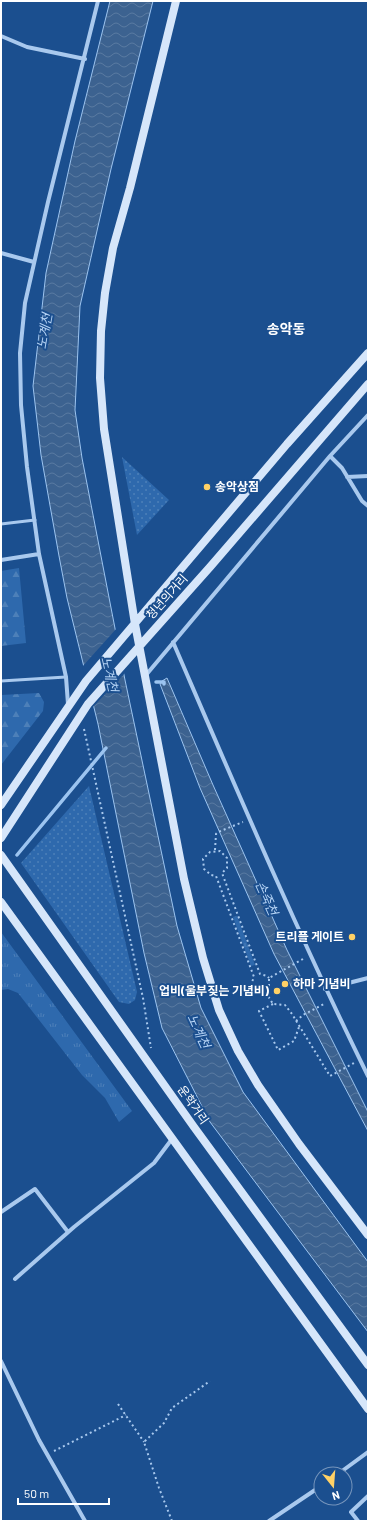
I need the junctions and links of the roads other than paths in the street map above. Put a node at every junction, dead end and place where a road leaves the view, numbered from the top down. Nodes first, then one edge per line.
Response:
1 (98, 1) edge
2 (176, 1) edge
3 (1, 36) edge
4 (85, 58) junction
5 (1, 253) edge
6 (34, 262) junction
7 (368, 353) edge
8 (368, 384) edge
9 (368, 415) edge
10 (330, 456) junction
11 (368, 476) edge
12 (347, 477) junction
13 (368, 506) edge
14 (35, 520) junction
15 (1, 524) edge
16 (39, 554) junction
17 (1, 560) edge
18 (135, 624) junction
19 (173, 642) junction
20 (139, 646) junction
21 (144, 676) junction
22 (66, 677) junction
23 (1, 682) edge
24 (68, 704) junction
25 (1, 805) edge
26 (1, 838) edge
27 (1, 855) edge
28 (1, 902) edge
29 (368, 978) edge
30 (325, 989) junction
31 (368, 1076) edge
32 (172, 1139) junction
33 (1, 1212) edge
34 (68, 1232) junction
35 (368, 1235) edge
36 (15, 1279) dead end
37 (1, 1361) edge
38 (368, 1365) edge
39 (368, 1409) edge
40 (366, 1453) edge
41 (368, 1460) edge
42 (349, 1466) edge
43 (313, 1491) edge
44 (368, 1496) edge
45 (85, 1521) edge
46 (268, 1521) edge
47 (358, 1521) edge

1 - 4 street
2 - 18 main road
3 - 4 street
4 - 6 street
5 - 6 street
6 - 14 street
7 - 18 main road, 청년의거리
8 - 20 main road, 청년의거리
9 - 10 street
10 - 12 street
10 - 19 street
11 - 12 street
12 - 13 street
14 - 15 lane
14 - 16 street
16 - 17 street
16 - 22 street
18 - 20 main road
18 - 24 main road, 청년의거리
19 - 21 street
19 - 30 street
20 - 21 main road
20 - 26 main road, 청년의거리
21 - 35 main road
22 - 23 lane
22 - 24 street
24 - 25 main road, 청년의거리
27 - 38 main road, 운학거리
28 - 32 main road
29 - 30 street
30 - 31 street
32 - 34 street
32 - 39 main road
33 - 34 street
34 - 36 street
37 - 45 street
40 - 41 street
40 - 42 street
43 - 46 street
44 - 47 street

